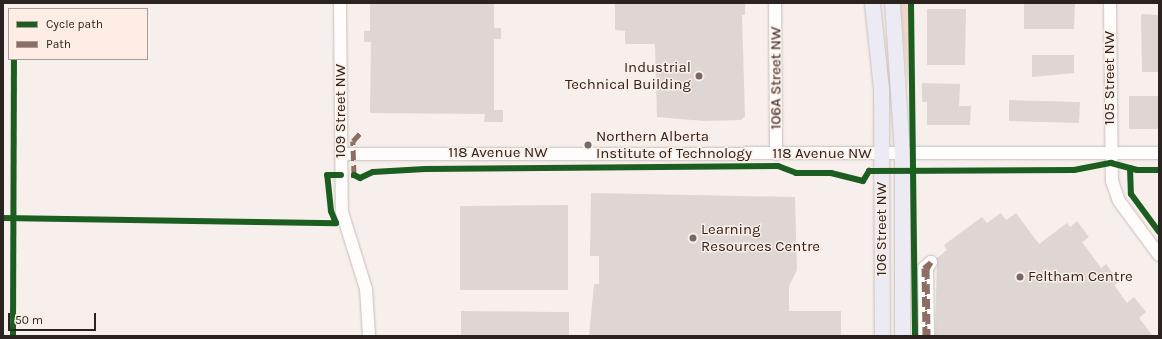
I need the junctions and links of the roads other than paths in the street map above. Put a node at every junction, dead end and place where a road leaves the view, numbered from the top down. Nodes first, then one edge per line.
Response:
1 (340, 3) edge
2 (775, 3) edge
3 (872, 3) edge
4 (892, 3) edge
5 (1110, 3) edge
6 (1110, 153) junction
7 (1159, 153) edge
8 (341, 154) junction
9 (776, 154) junction
10 (882, 154) junction
11 (902, 154) junction
12 (1159, 256) edge
13 (370, 336) edge
14 (882, 336) edge
15 (902, 336) edge
16 (925, 336) edge
17 (928, 336) edge

1 - 8 street, 109 Street NW
2 - 9 street, 106A Street NW
3 - 10 main road, 106 Street NW
4 - 11 main road, 106 Street NW
5 - 6 street, 105 Street NW
6 - 7 street, 118 Avenue NW
6 - 11 street, 118 Avenue NW
6 - 12 street, 105 Street NW
8 - 9 street, 118 Avenue NW
8 - 13 street, 109 Street NW
9 - 10 street, 118 Avenue NW
10 - 11 street, 118 Avenue NW
10 - 14 main road, 106 Street NW
11 - 15 main road, 106 Street NW
16 - 17 street

